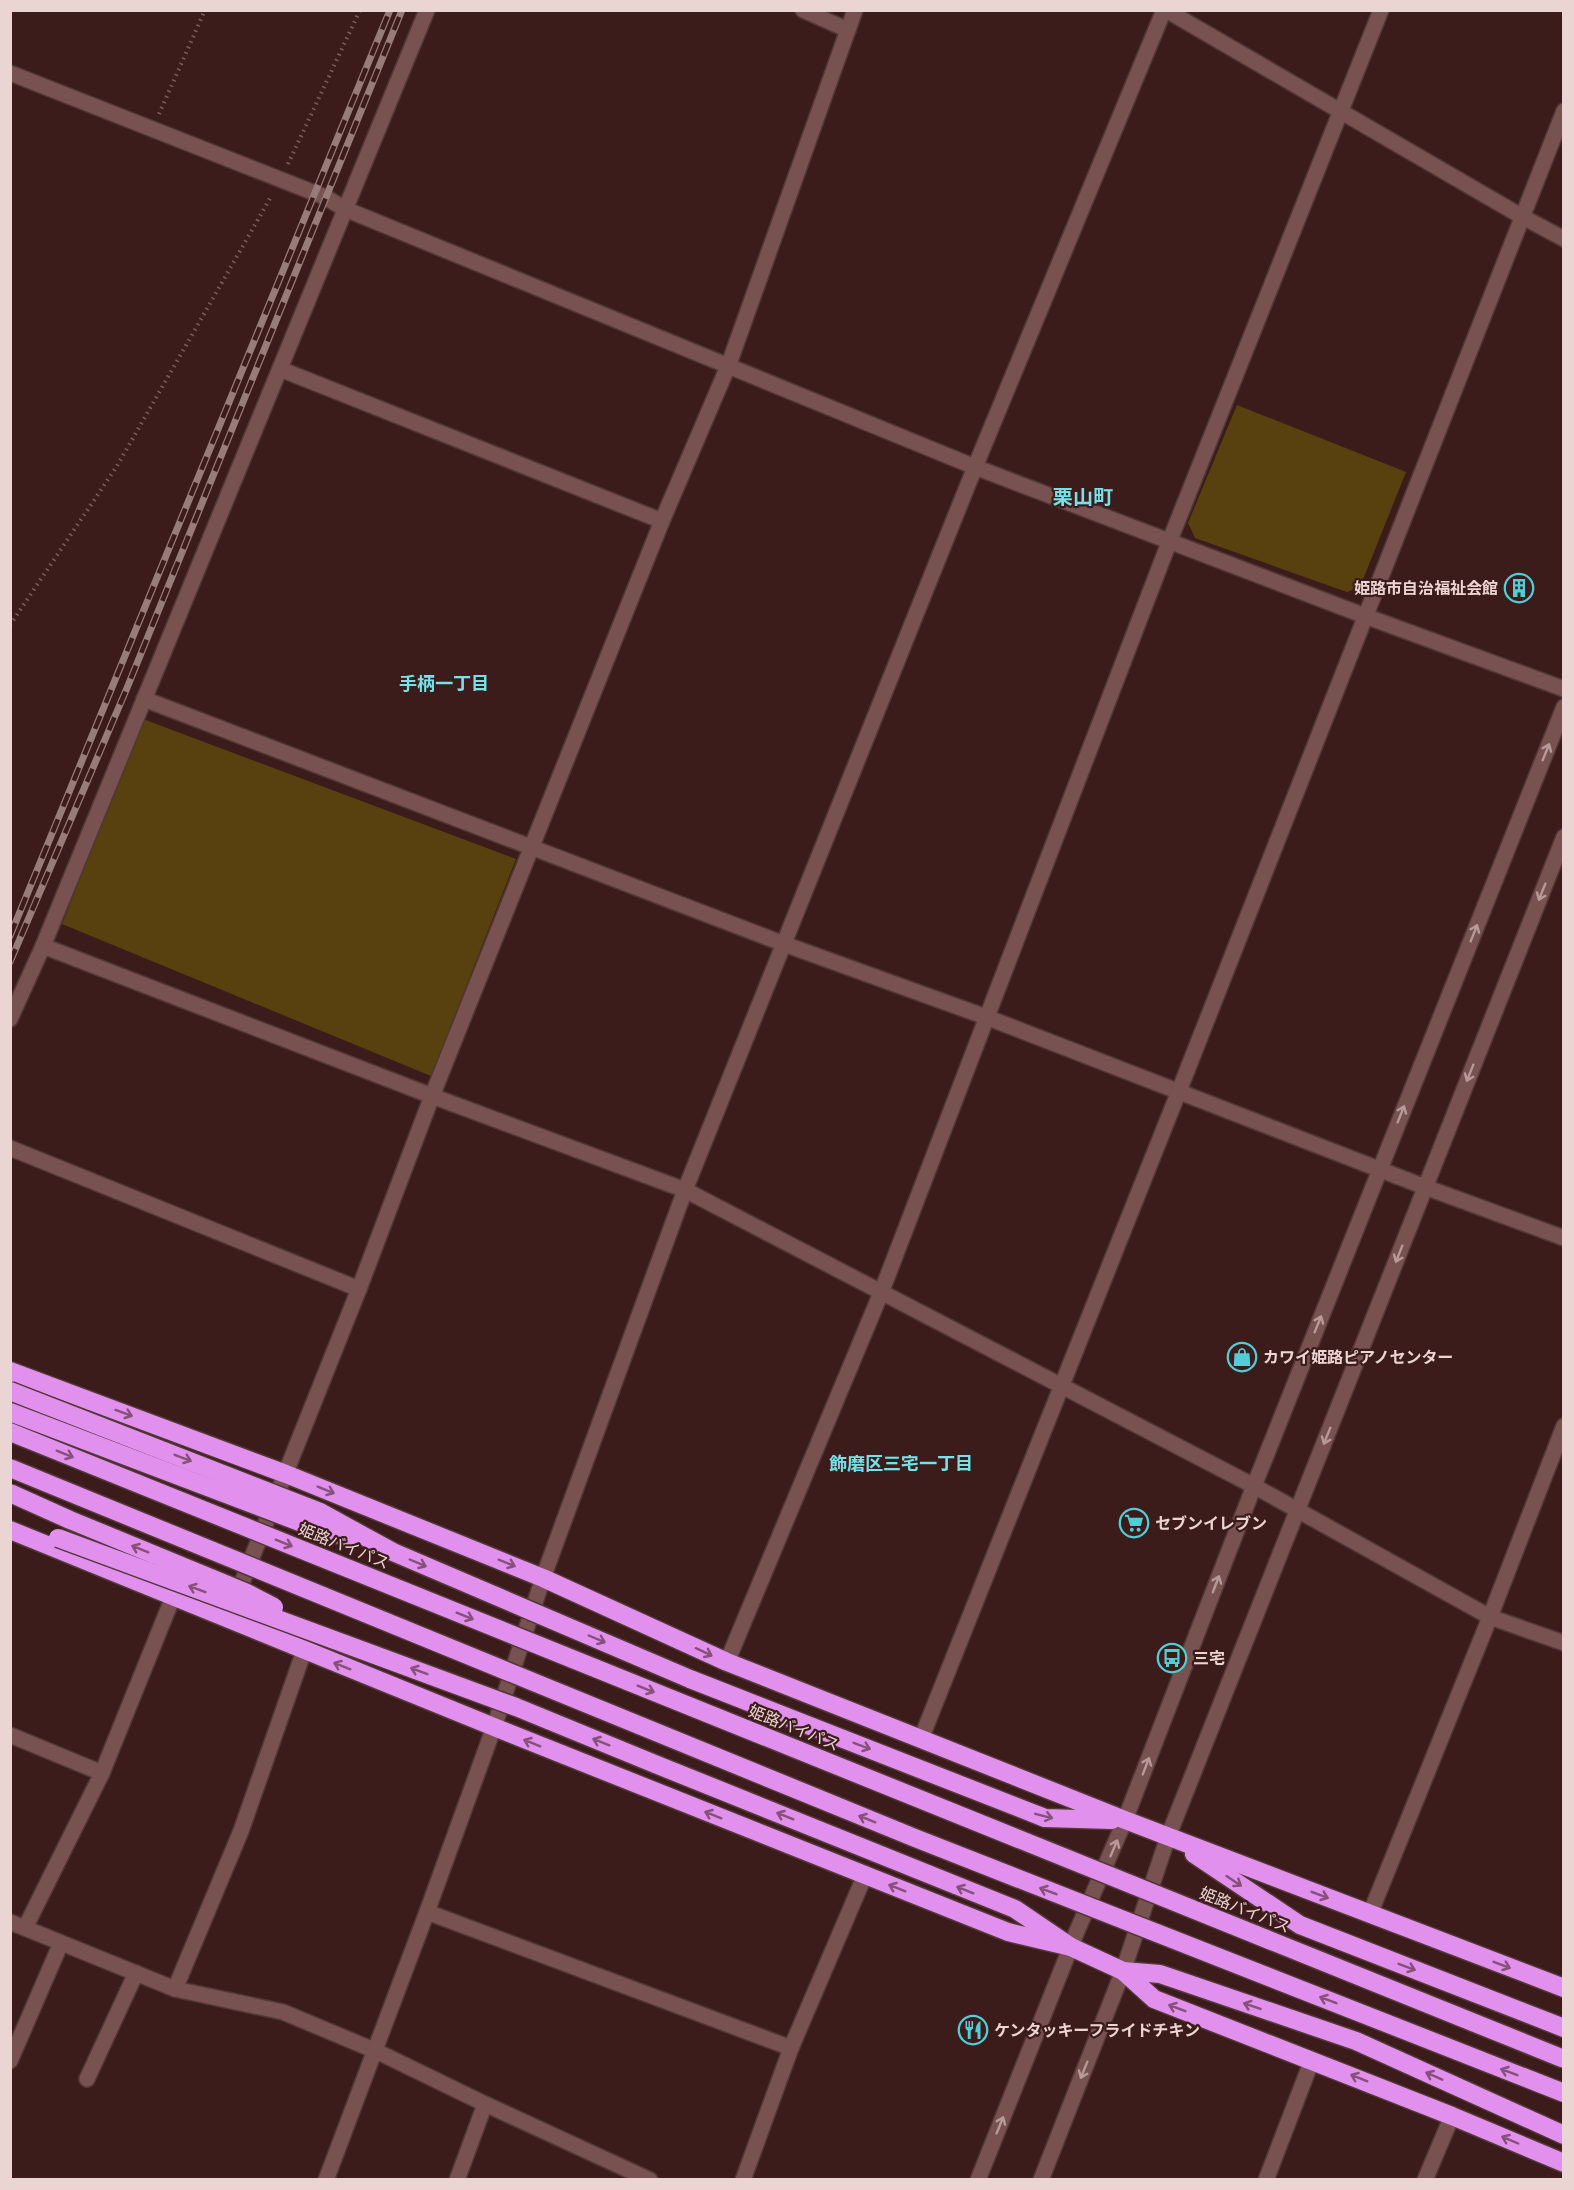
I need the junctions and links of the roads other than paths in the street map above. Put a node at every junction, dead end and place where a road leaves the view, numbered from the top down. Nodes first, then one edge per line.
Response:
1 (427, 10) edge
2 (803, 10) edge
3 (855, 10) edge
4 (1165, 10) edge
5 (1381, 10) edge
6 (848, 30) junction
7 (10, 73) edge
8 (1341, 111) junction
9 (1563, 111) edge
10 (345, 208) junction
11 (1521, 216) junction
12 (1563, 239) edge
13 (729, 364) junction
14 (280, 369) junction
15 (975, 467) junction
16 (662, 521) junction
17 (1170, 540) junction
18 (1365, 616) junction
19 (1563, 689) edge
20 (144, 699) junction
21 (1563, 707) edge
22 (1563, 837) edge
23 (533, 849) junction
24 (784, 944) junction
25 (43, 946) junction
26 (986, 1017) junction
27 (10, 1019) edge
28 (1179, 1091) junction
29 (432, 1096) junction
30 (10, 1148) edge
31 (1380, 1169) junction
32 (1425, 1187) junction
33 (685, 1190) junction
34 (1563, 1238) edge
35 (359, 1289) junction
36 (881, 1293) junction
37 (10, 1371) edge
38 (1060, 1386) junction
39 (10, 1391) edge
40 (10, 1412) edge
41 (1563, 1426) edge
42 (10, 1432) edge
43 (10, 1468) edge
44 (286, 1474) junction
45 (1254, 1486) junction
46 (10, 1493) edge
47 (1298, 1511) junction
48 (10, 1518) edge
49 (10, 1530) edge
50 (393, 1552) junction
51 (543, 1578) junction
52 (173, 1597) junction
53 (1490, 1617) junction
54 (228, 1620) junction
55 (1563, 1643) edge
56 (345, 1644) junction
57 (304, 1651) junction
58 (727, 1662) junction
59 (494, 1727) junction
60 (10, 1736) edge
61 (921, 1739) junction
62 (102, 1773) junction
63 (1125, 1820) junction
64 (1168, 1837) junction
65 (865, 1875) junction
66 (428, 1912) junction
67 (1370, 1914) junction
68 (10, 1922) edge
69 (25, 1928) junction
70 (61, 1943) junction
71 (1071, 1947) junction
72 (1123, 1971) junction
73 (136, 1973) junction
74 (1563, 1988) edge
75 (174, 1989) junction
76 (1563, 2028) edge
77 (791, 2048) junction
78 (376, 2050) junction
79 (11, 2059) edge
80 (1563, 2059) edge
81 (1312, 2060) junction
82 (87, 2079) dead end
83 (1563, 2093) edge
84 (485, 2104) junction
85 (1452, 2116) junction
86 (1563, 2135) edge
87 (1563, 2163) edge
88 (326, 2180) edge
89 (457, 2180) edge
90 (650, 2180) edge
91 (743, 2180) edge
92 (978, 2180) edge
93 (1041, 2180) edge
94 (1266, 2180) edge
95 (1425, 2180) edge

1 - 10 street
2 - 6 street
3 - 6 street
4 - 8 street
4 - 15 street
5 - 8 street
6 - 13 street
7 - 10 street
8 - 11 street
8 - 17 street
9 - 11 street
10 - 13 street
10 - 14 street
11 - 12 street
11 - 18 street
13 - 15 street
13 - 16 street
14 - 16 street
14 - 20 street
15 - 17 street
15 - 24 street
16 - 23 street
17 - 18 street
17 - 26 street
18 - 19 street
18 - 28 street
20 - 23 street
20 - 25 street
31 -> 21 street
22 -> 32 street
23 - 24 street
23 - 29 street
24 - 26 street
24 - 33 street
25 - 27 street
25 - 29 street
26 - 28 street
26 - 36 street
28 - 31 street
28 - 38 street
29 - 33 street
29 - 35 street
30 - 35 street
31 - 32 street
45 -> 31 street
32 - 34 street
32 -> 47 street
33 - 36 street
33 - 51 street
35 - 44 street
36 - 38 street
36 - 58 street
37 -> 44 highway
38 - 45 street
38 - 61 street
39 -> 50 highway, bridge
40 - 50 highway, bridge
41 - 53 street
42 -> 80 highway, 姫路バイパス, bridge
83 -> 43 highway, bridge
44 -> 51 highway
44 - 54 street
45 - 47 street
63 -> 45 street
56 -> 46 highway, bridge
47 - 53 street
47 - 64 street
56 -> 48 highway, bridge
49 - 52 highway
50 -> 63 highway, bridge
51 -> 58 highway
51 - 59 street
52 - 54 highway
52 - 62 street
53 - 55 street
53 - 67 street
54 - 57 highway
71 -> 56 highway, bridge
59 -> 57 highway
57 - 75 street
58 - 61 highway
65 -> 59 highway
59 - 66 street
60 - 62 street
61 - 63 highway
62 - 69 street
63 - 64 highway
71 -> 63 street
64 -> 67 highway
64 - 72 street
64 -> 76 highway
71 -> 65 highway
65 - 77 street
66 - 77 street
66 - 78 street
67 -> 74 highway
68 - 69 street
69 - 70 street
70 - 73 street
70 - 79 street
71 - 72 highway
92 -> 71 street
81 -> 72 highway
86 -> 72 highway
72 -> 93 street
73 - 75 street
73 - 82 street
75 - 78 street
77 - 91 street
78 - 84 street
78 - 88 street
85 -> 81 highway
81 - 94 street
84 - 89 street
84 - 90 street
87 -> 85 highway
85 - 95 street

